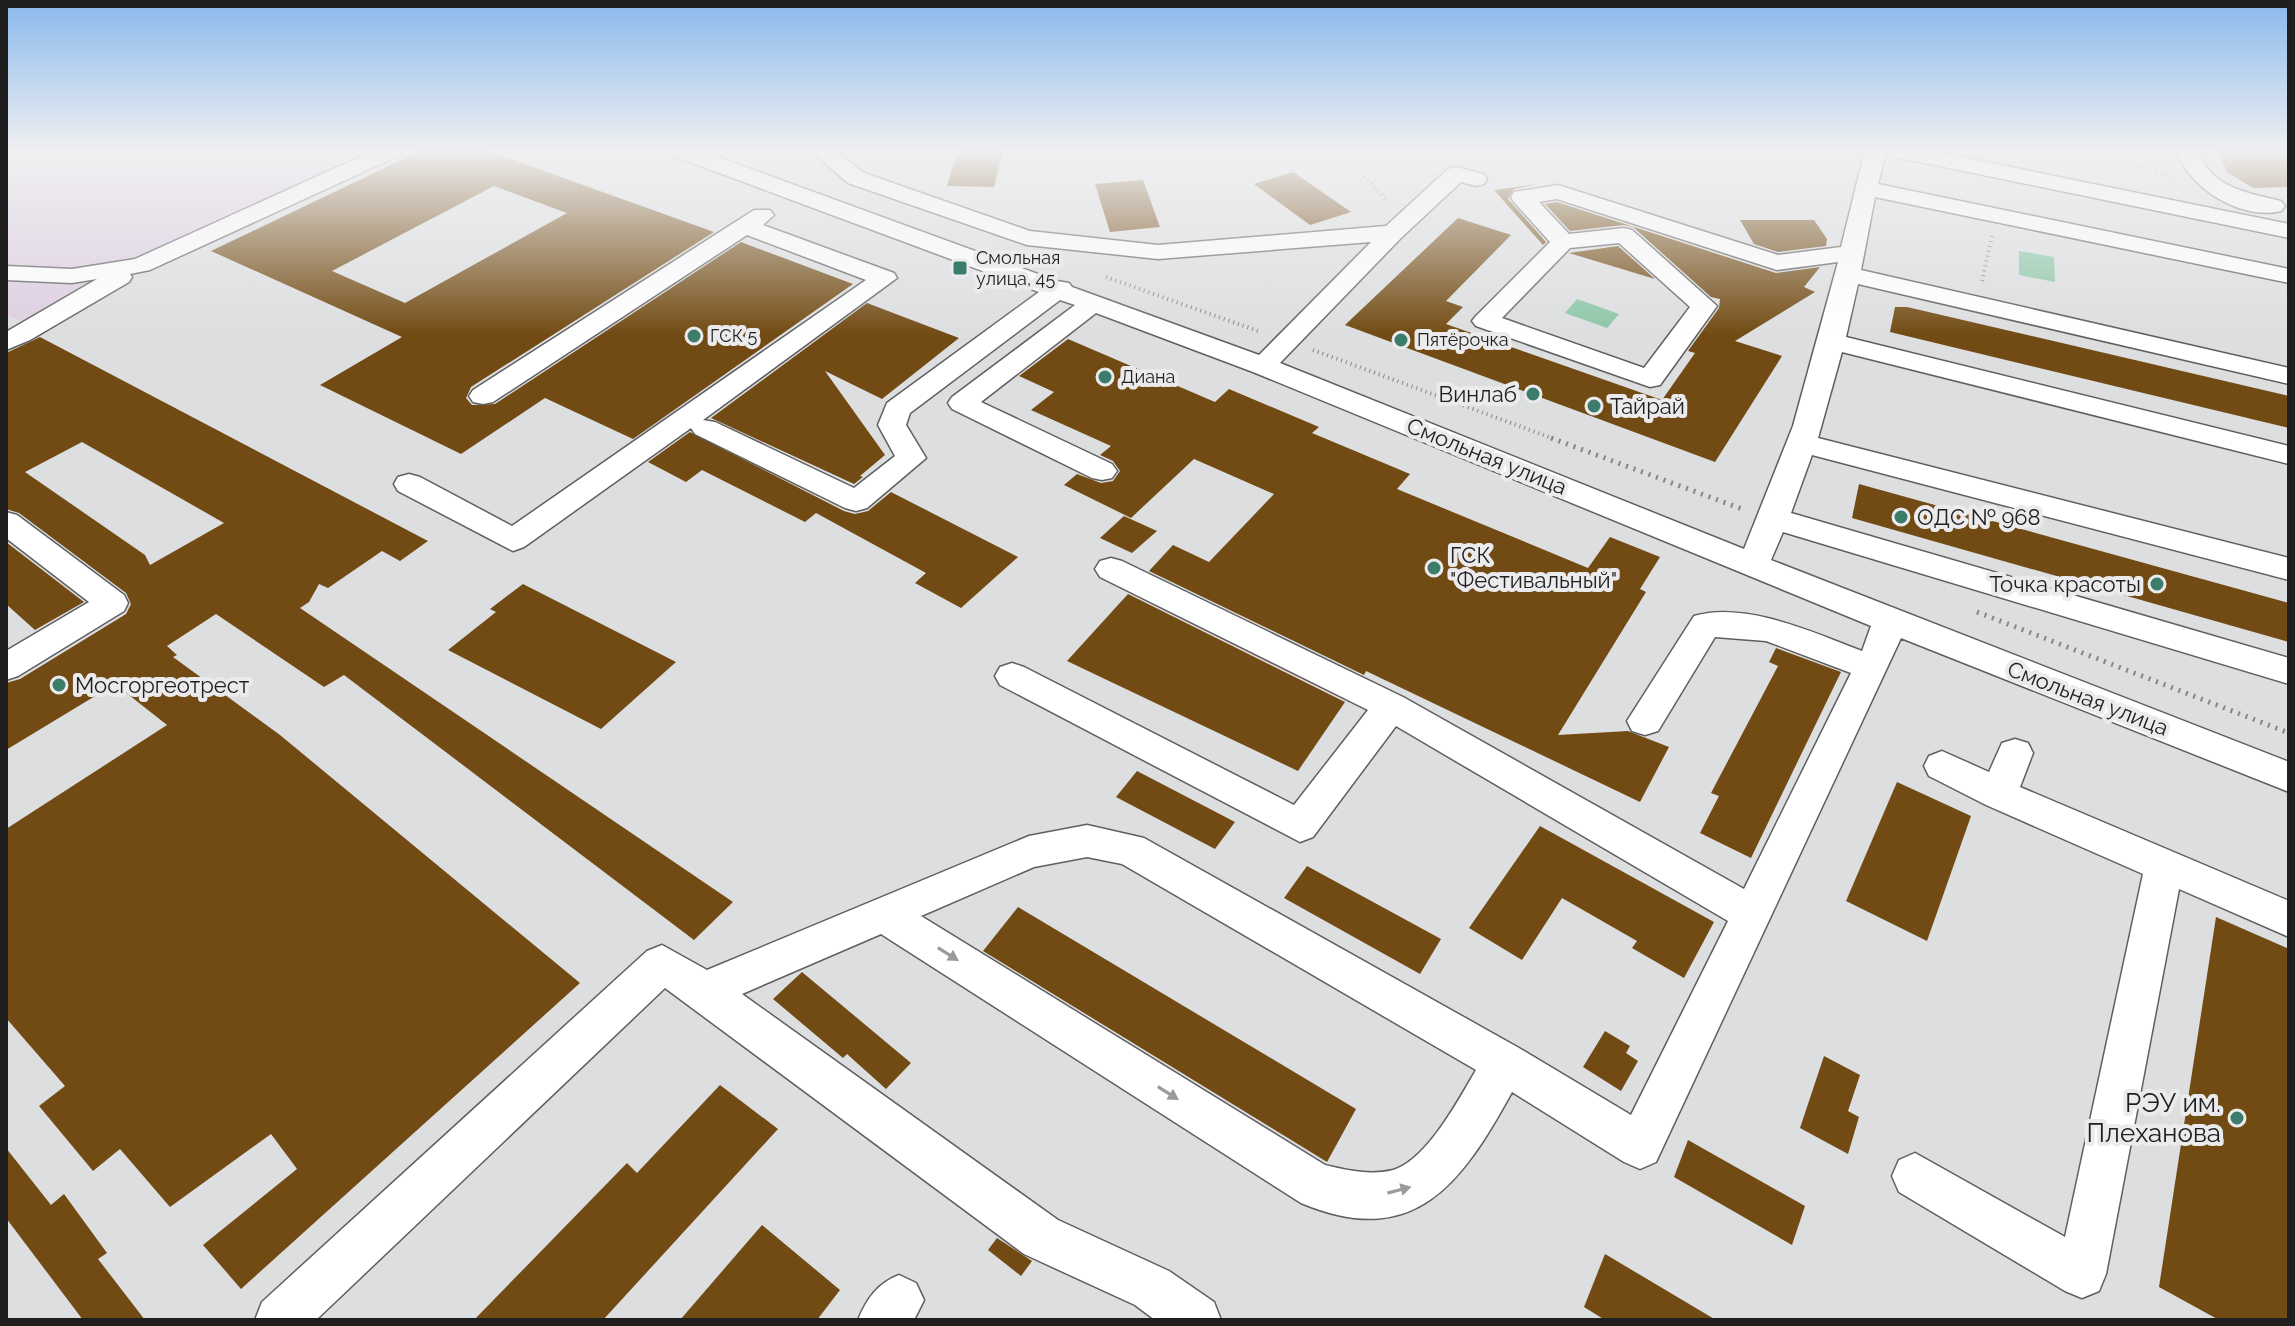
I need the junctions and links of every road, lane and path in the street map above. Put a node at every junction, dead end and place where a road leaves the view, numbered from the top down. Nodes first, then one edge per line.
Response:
1 (257, 212) edge
2 (767, 212) edge
3 (848, 212) edge
4 (953, 212) edge
5 (1388, 212) edge
6 (1416, 212) edge
7 (1536, 212) edge
8 (1619, 212) edge
9 (1860, 212) edge
10 (1981, 212) edge
11 (2196, 212) edge
12 (1996, 215) junction
13 (745, 226) junction
14 (1400, 227) junction
15 (2289, 231) edge
16 (1330, 237) junction
17 (1563, 242) junction
18 (1372, 255) junction
19 (1850, 264) junction
20 (141, 265) junction
21 (6, 273) edge
22 (2289, 276) edge
23 (1060, 288) junction
24 (1095, 302) junction
25 (1977, 304) junction
26 (1289, 341) junction
27 (6, 342) edge
28 (1832, 342) junction
29 (1263, 366) junction
30 (2289, 376) edge
31 (483, 396) dead end
32 (705, 428) dead end
33 (1802, 443) junction
34 (2289, 455) edge
35 (1102, 471) dead end
36 (409, 484) dead end
37 (1747, 497) dead end
38 (1774, 519) junction
39 (6, 522) edge
40 (1753, 564) junction
41 (1111, 569) dead end
42 (2289, 569) edge
43 (1889, 620) junction
44 (2037, 635) dead end
45 (6, 667) edge
46 (1870, 667) junction
47 (2289, 671) edge
48 (1012, 676) dead end
49 (1391, 706) junction
50 (1645, 721) dead end
51 (2289, 733) edge
52 (2015, 753) dead end
53 (1942, 766) dead end
54 (2289, 777) edge
55 (1999, 794) junction
56 (2164, 866) junction
57 (882, 913) junction
58 (1750, 913) junction
59 (2289, 919) edge
60 (704, 991) junction
61 (1504, 1063) junction
62 (1915, 1176) dead end
63 (280, 1320) edge
64 (1196, 1320) edge

1 - 20 street
2 - 13 street
3 - 23 street, Смольная улица
4 - 16 street
5 - 14 path
6 - 14 street
7 - 17 street
8 - 19 street
9 - 19 street
10 - 12 street
11 - 15 street
12 - 22 street
12 - 25 path
13 - 31 street
13 - 36 street
14 - 16 street
14 - 18 street
16 - 18 street
17 - 17 street
18 - 26 street
19 - 25 street
19 - 28 street
20 - 21 street
20 - 27 street
23 - 24 street, Смольная улица
23 - 32 street
24 - 29 street, Смольная улица
24 - 35 street
25 - 30 street
26 - 29 street
26 - 37 path
28 - 33 street
28 - 34 street
29 - 40 street, Смольная улица
33 - 38 street
33 - 42 street
38 - 40 street
38 - 47 street
39 - 45 street
40 - 43 street, Смольная улица
41 - 49 street
43 - 46 street
43 - 54 street, Смольная улица
44 - 51 path
46 - 50 street
46 - 58 street
48 - 49 street
49 - 58 street
52 - 55 street
53 - 55 street
55 - 56 street
56 - 59 street
56 - 62 street
57 - 60 street
57 - 61 street
57 -> 61 street
58 - 61 street
60 - 63 street
60 - 64 street

